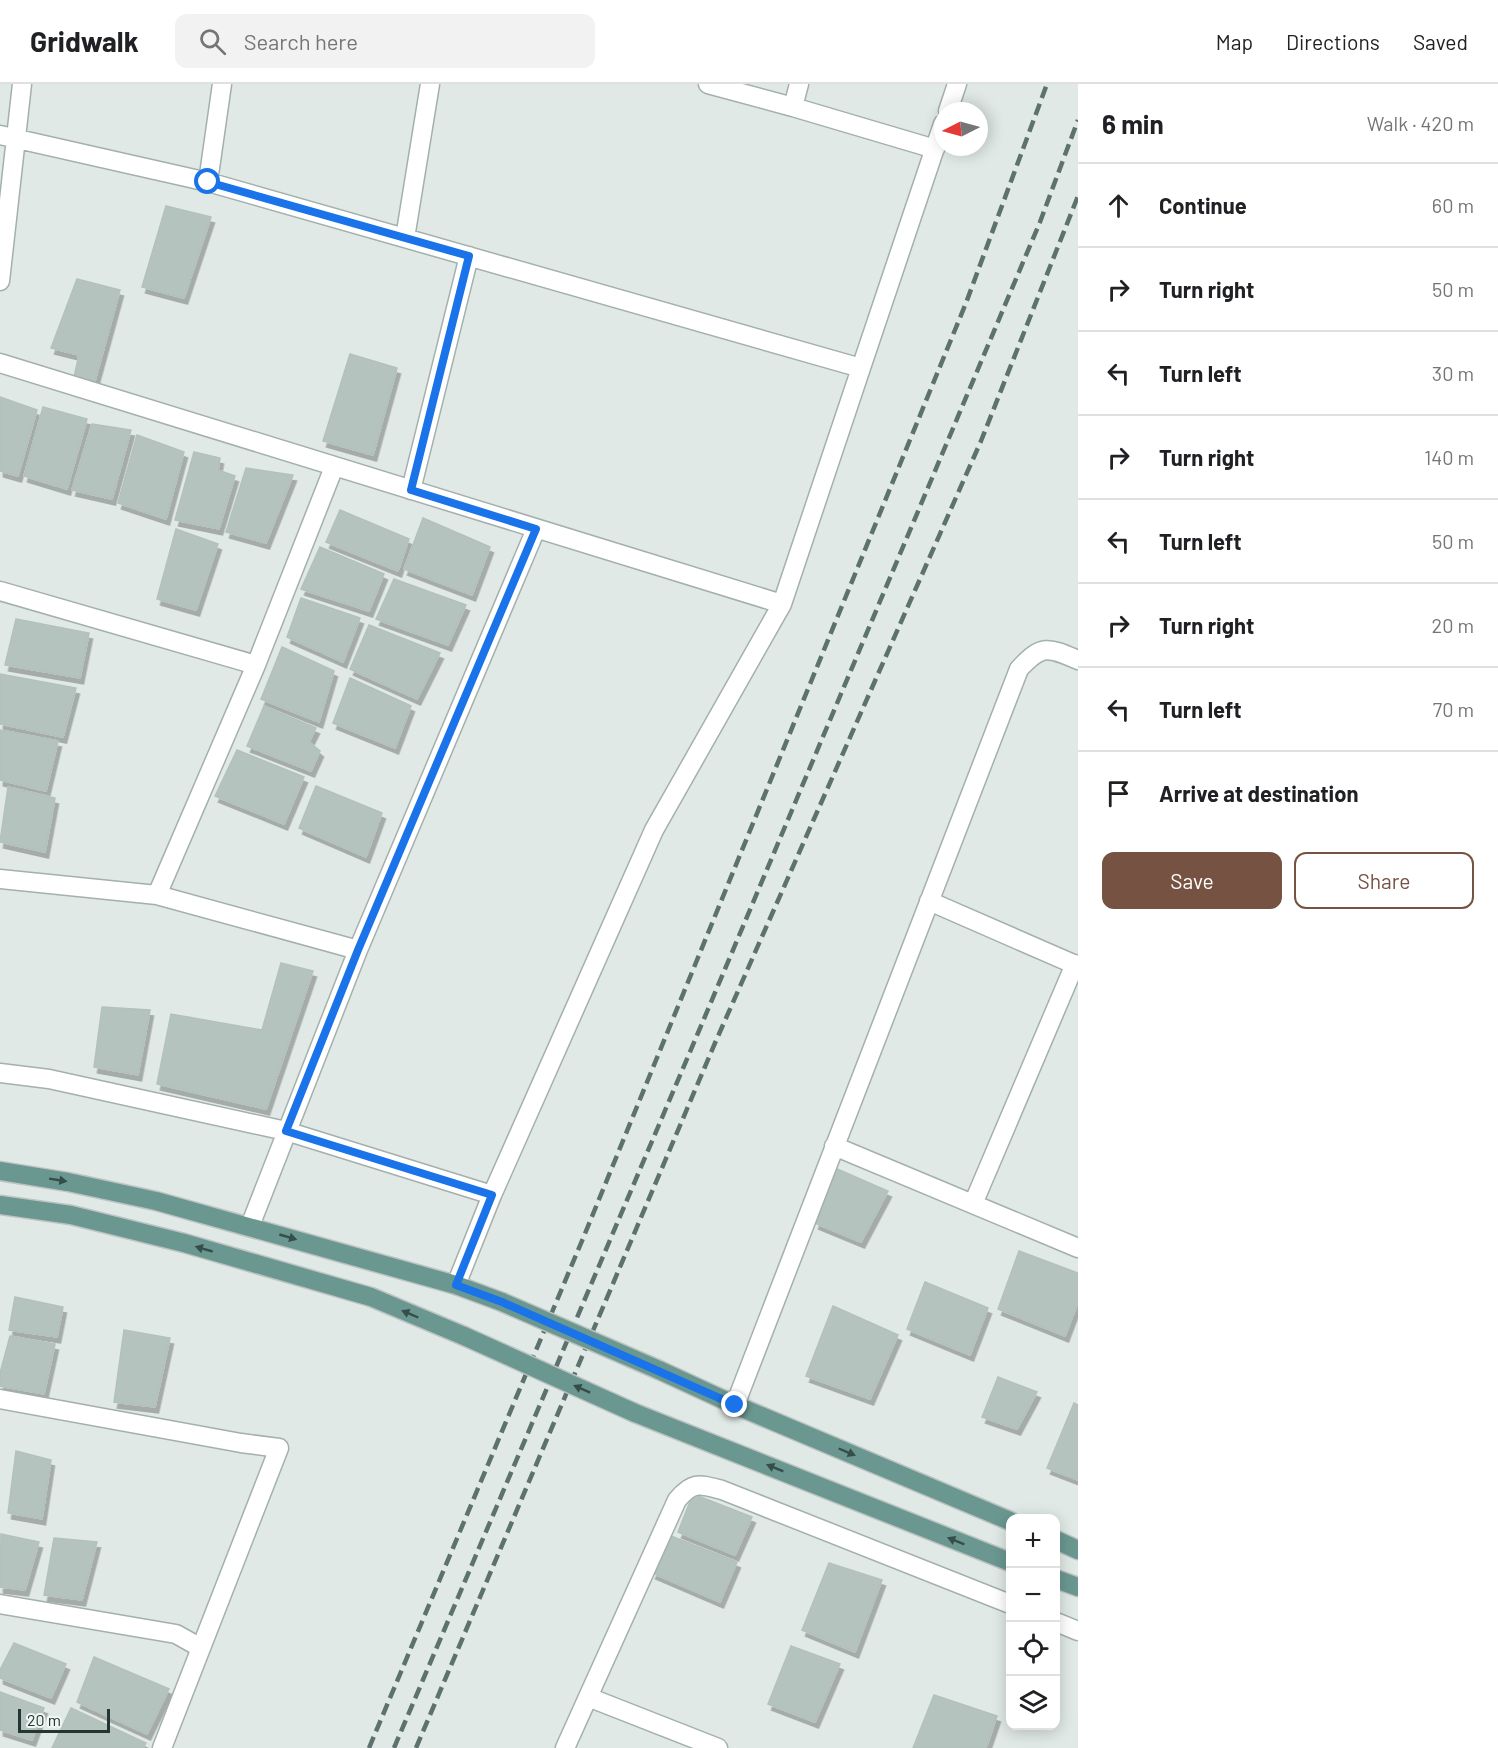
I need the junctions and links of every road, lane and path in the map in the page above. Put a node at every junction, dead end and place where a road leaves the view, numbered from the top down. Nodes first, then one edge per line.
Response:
1 (22, 84) edge
2 (222, 84) edge
3 (430, 84) edge
4 (708, 84) edge
5 (799, 84) edge
6 (957, 84) edge
7 (951, 102) edge
8 (793, 107) junction
9 (7, 137) edge
10 (934, 149) edge
11 (934, 152) edge
12 (208, 182) junction
13 (405, 238) junction
14 (469, 256) junction
15 (0, 281) edge
16 (0, 363) edge
17 (861, 368) junction
18 (334, 466) junction
19 (411, 490) junction
20 (536, 529) junction
21 (0, 591) edge
22 (782, 604) junction
23 (1078, 660) edge
24 (256, 665) junction
25 (0, 879) edge
26 (157, 895) junction
27 (929, 901) junction
28 (358, 950) junction
29 (1076, 965) edge
30 (0, 1073) edge
31 (286, 1131) junction
32 (834, 1146) junction
33 (0, 1171) edge
34 (492, 1195) junction
35 (973, 1204) junction
36 (0, 1205) edge
37 (250, 1227) junction
38 (1078, 1248) edge
39 (456, 1285) junction
40 (0, 1399) edge
41 (735, 1405) junction
42 (1006, 1519) edge
43 (1060, 1542) edge
44 (1078, 1550) edge
45 (1006, 1560) edge
46 (1060, 1580) edge
47 (1078, 1587) edge
48 (1006, 1602) edge
49 (0, 1604) edge
50 (1060, 1624) edge
51 (1078, 1631) edge
52 (201, 1648) junction
53 (588, 1697) junction
54 (162, 1748) edge
55 (566, 1748) edge
56 (718, 1748) edge

1 - 9 street
2 - 12 street
3 - 13 street
4 - 8 street
5 - 8 street
6 - 7 street
8 - 10 street
9 - 12 street
9 - 15 street
11 - 17 street
12 - 13 street
13 - 14 street
14 - 17 street
14 - 19 street
16 - 18 street
17 - 22 street
18 - 19 street
18 - 24 street
19 - 20 street
20 - 22 street
20 - 28 street
21 - 24 street
22 - 34 street
23 - 27 street
24 - 26 street
25 - 26 street
26 - 28 street
27 - 29 street
27 - 32 street
28 - 31 street
29 - 35 street
30 - 31 street
31 - 34 street
31 - 37 street
32 - 35 street
32 - 41 street
33 -> 37 main road
34 - 39 street
35 - 38 street
45 -> 36 main road, bridge
37 -> 39 main road
39 - 41 main road, bridge
40 - 52 street
41 -> 42 main road
43 - 44 main road
46 - 47 main road
48 - 53 street
49 - 52 street
50 - 51 street
52 - 54 street
53 - 55 street
53 - 56 street

